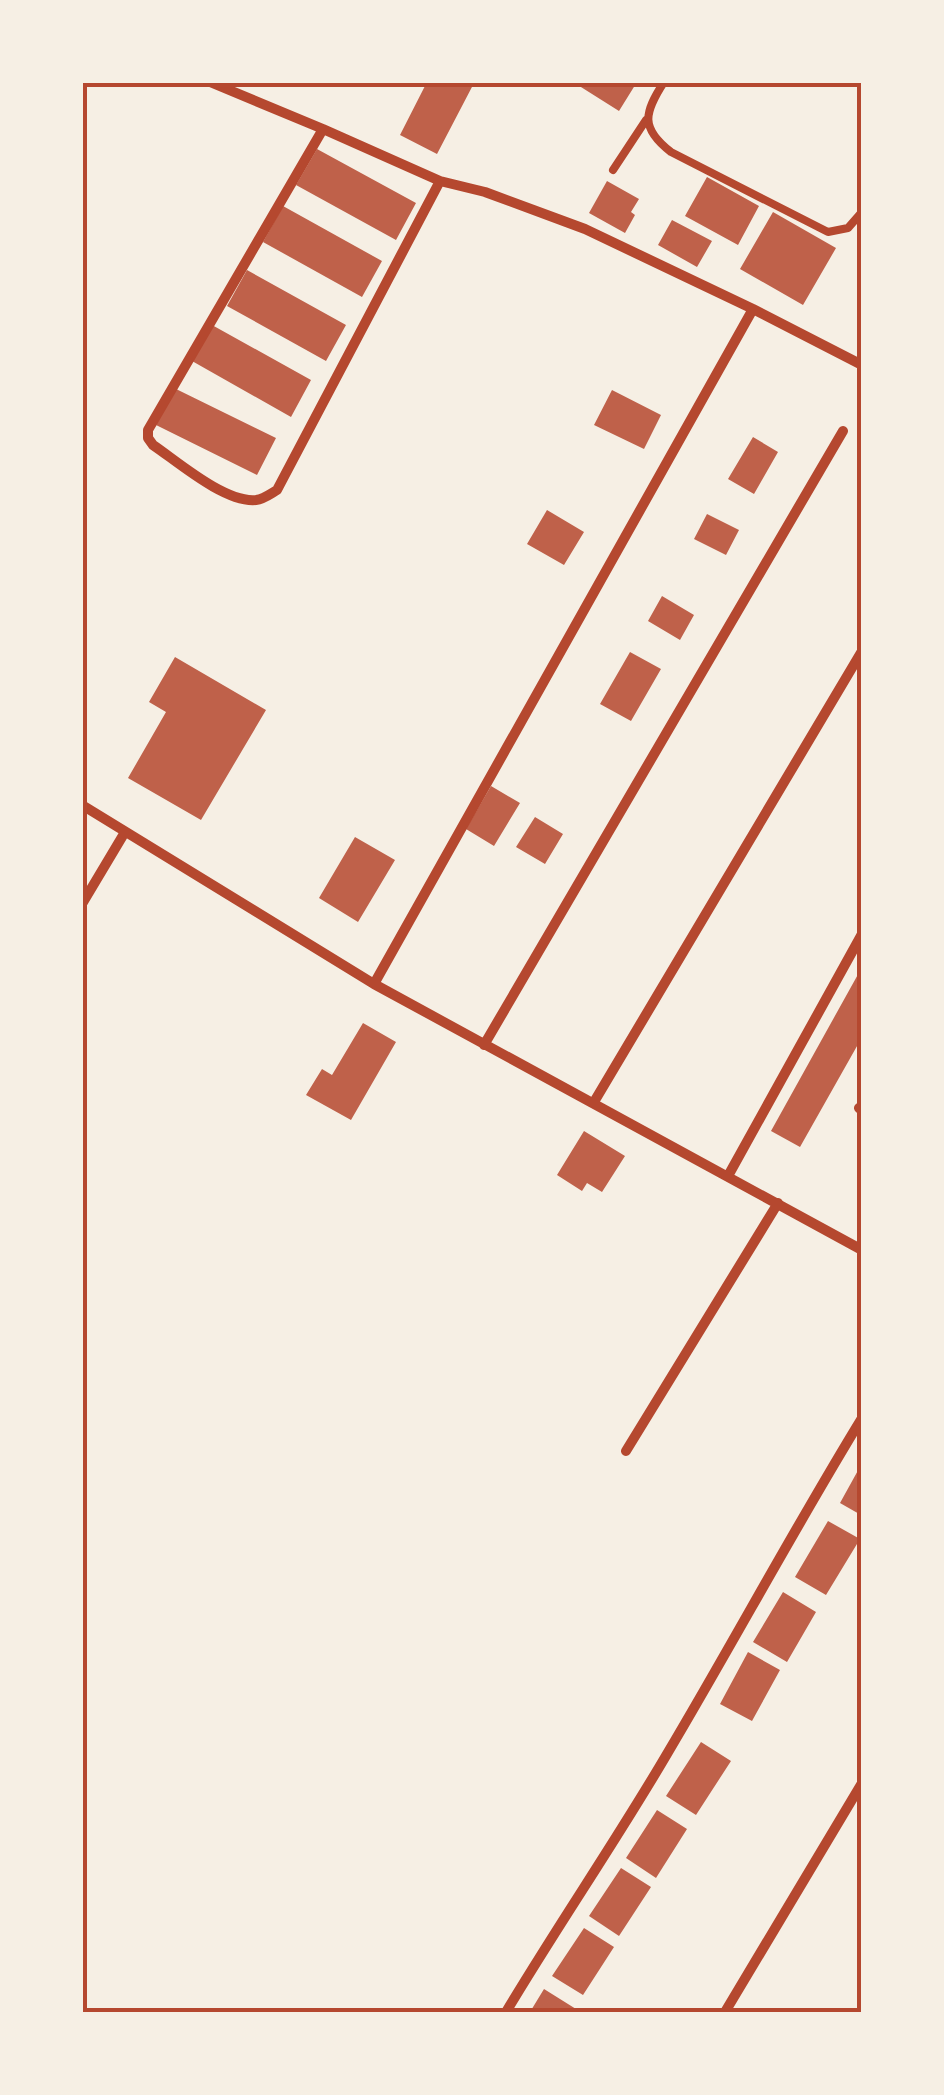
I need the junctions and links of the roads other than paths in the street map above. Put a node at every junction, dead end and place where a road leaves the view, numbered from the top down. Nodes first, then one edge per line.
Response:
1 (210, 82) edge
2 (664, 82) edge
3 (646, 120) junction
4 (323, 129) junction
5 (614, 170) dead end
6 (440, 182) junction
7 (862, 212) edge
8 (753, 310) junction
9 (862, 365) edge
10 (843, 431) dead end
11 (862, 651) edge
12 (82, 805) edge
13 (125, 832) junction
14 (82, 904) edge
15 (862, 934) edge
16 (374, 984) junction
17 (484, 1045) junction
18 (594, 1102) junction
19 (728, 1176) junction
20 (778, 1203) junction
21 (862, 1250) edge
22 (862, 1418) edge
23 (626, 1450) dead end
24 (862, 1783) edge
25 (506, 2012) edge
26 (726, 2012) edge

1 - 4 street
2 - 3 lane
3 - 5 lane
3 - 7 lane
4 - 6 street
4 - 6 street
6 - 8 street
8 - 9 street
8 - 16 street
10 - 17 street
11 - 18 street
12 - 13 street
13 - 14 street
13 - 16 street
15 - 19 street
16 - 17 street
17 - 18 street
18 - 19 street
19 - 20 street
20 - 21 street
20 - 23 street
22 - 25 street
24 - 26 street

